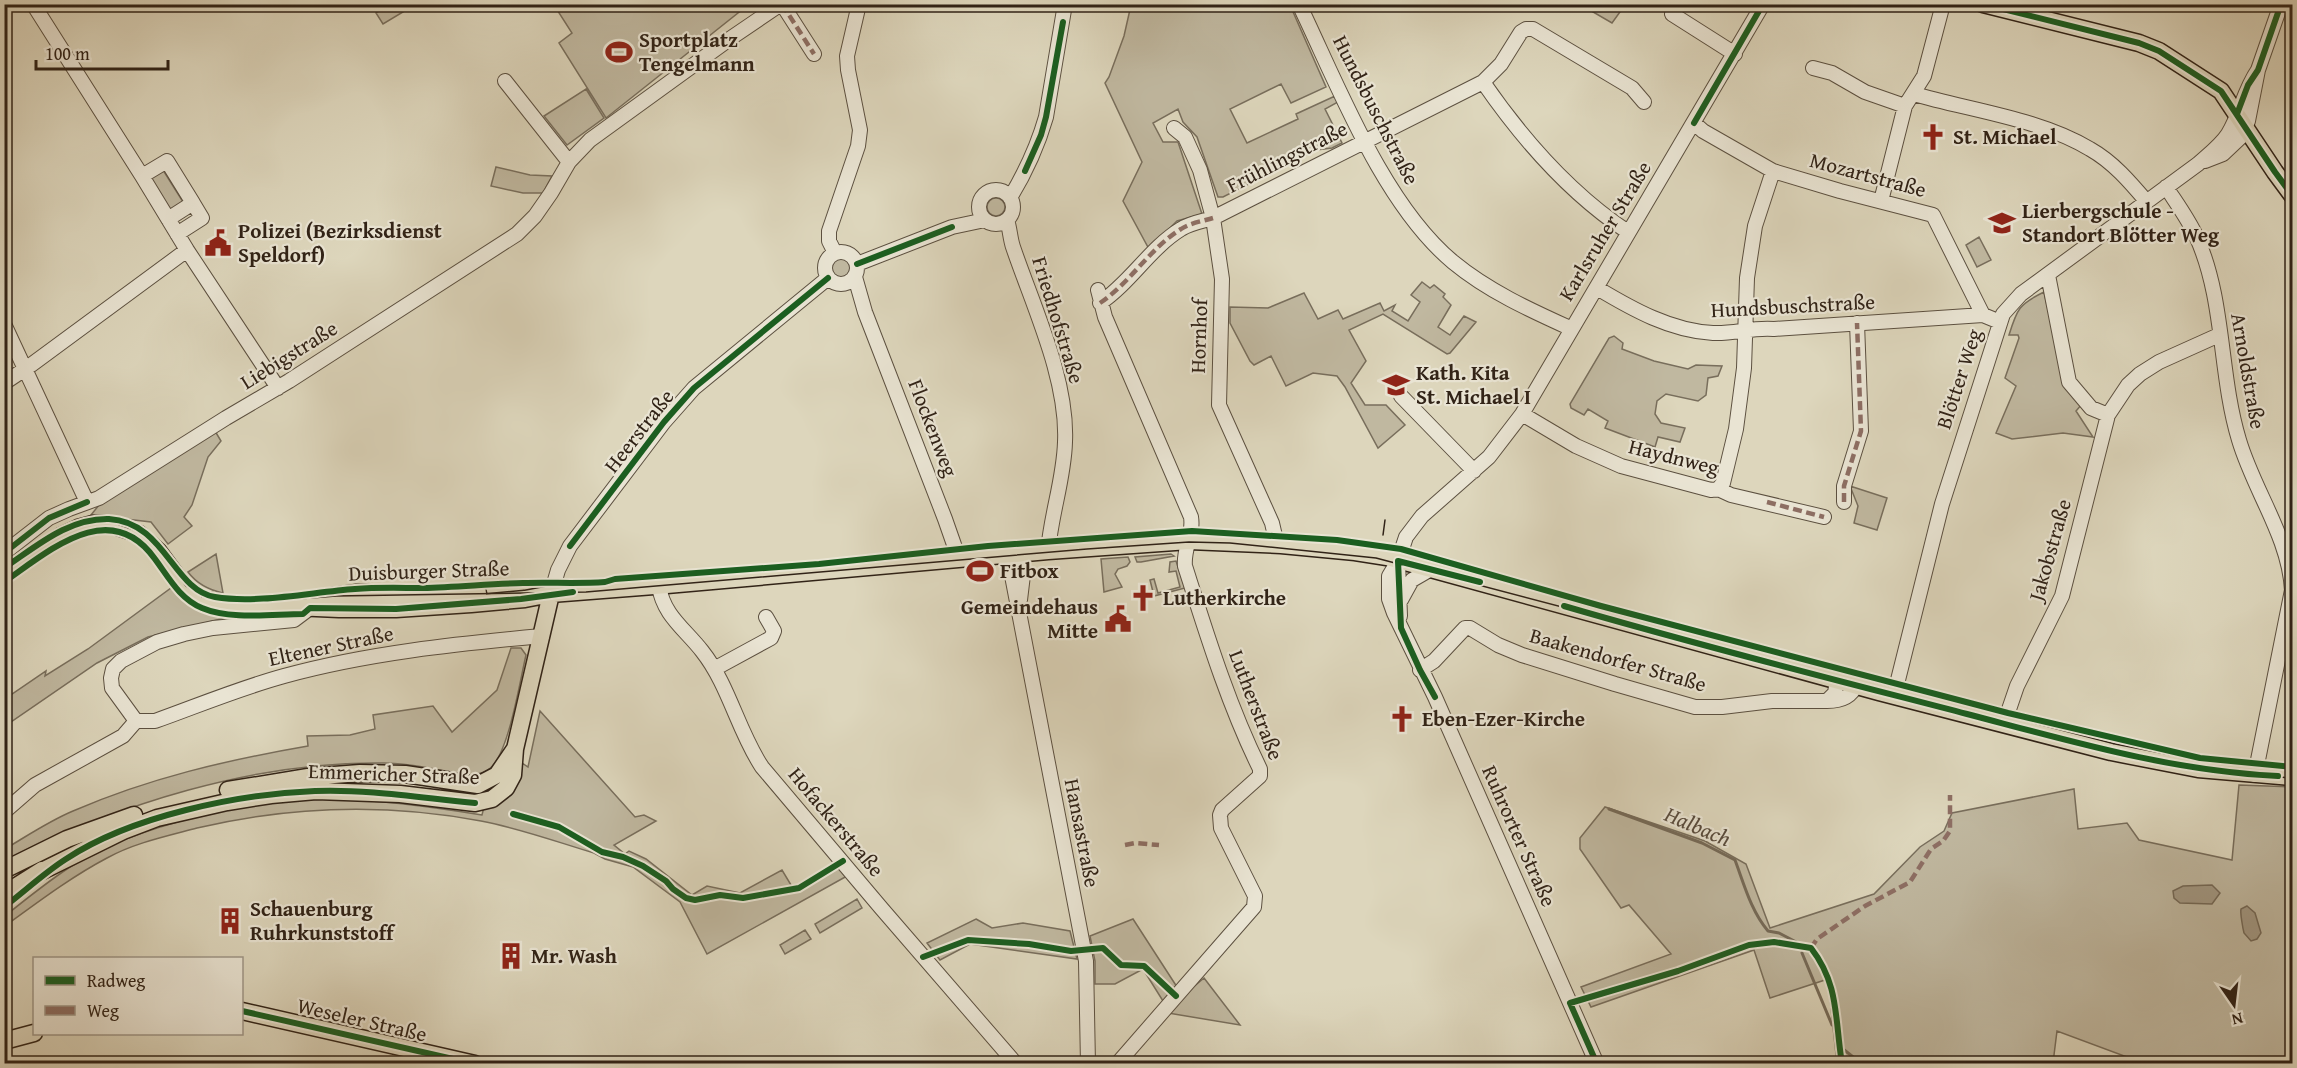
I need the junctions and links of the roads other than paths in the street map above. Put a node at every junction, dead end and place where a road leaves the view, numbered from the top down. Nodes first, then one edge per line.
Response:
1 (33, 4) edge
2 (781, 4) edge
3 (859, 4) edge
4 (1065, 4) edge
5 (1299, 4) edge
6 (1678, 4) edge
7 (1763, 4) edge
8 (1942, 4) edge
9 (1983, 4) edge
10 (2281, 4) edge
11 (814, 54) dead end
12 (1735, 54) junction
13 (1813, 68) dead end
14 (2258, 70) junction
15 (2201, 79) junction
16 (505, 81) dead end
17 (1483, 82) junction
18 (2248, 85) junction
19 (2221, 91) junction
20 (1914, 94) junction
21 (1644, 102) dead end
22 (1905, 106) junction
23 (1694, 123) junction
24 (2239, 126) junction
25 (1174, 128) dead end
26 (1365, 142) junction
27 (569, 162) junction
28 (1773, 171) junction
29 (142, 176) junction
30 (2166, 187) junction
31 (1005, 194) junction
32 (2292, 195) edge
33 (1881, 201) junction
34 (2147, 202) junction
35 (193, 203) junction
36 (979, 206) junction
37 (1213, 218) junction
38 (168, 219) junction
39 (996, 221) junction
40 (952, 227) junction
41 (1628, 232) junction
42 (177, 234) junction
43 (187, 250) junction
44 (834, 253) junction
45 (856, 270) junction
46 (2048, 275) junction
47 (828, 278) junction
48 (842, 284) junction
49 (1597, 288) junction
50 (1099, 296) joint
51 (865, 312) junction
52 (1983, 315) junction
53 (2000, 322) junction
54 (1857, 323) junction
55 (4, 324) edge
56 (1572, 329) junction
57 (1744, 330) junction
58 (2219, 335) junction
59 (25, 370) junction
60 (4, 382) edge
61 (278, 388) junction
62 (1401, 396) dead end
63 (1522, 414) junction
64 (2108, 415) junction
65 (1474, 471) junction
66 (1718, 489) junction
67 (87, 502) junction
68 (1844, 502) dead end
69 (1824, 517) dead end
70 (1189, 542) junction
71 (1274, 545) junction
72 (1048, 551) junction
73 (4, 553) edge
74 (1015, 554) junction
75 (959, 560) junction
76 (1398, 561) junction
77 (1431, 569) junction
78 (2292, 573) edge
79 (4, 575) edge
80 (659, 586) junction
81 (550, 594) junction
82 (273, 605) junction
83 (1399, 605) junction
84 (310, 608) junction
85 (766, 617) dead end
86 (1401, 627) junction
87 (542, 636) junction
88 (714, 669) junction
89 (1420, 670) junction
90 (1837, 680) junction
91 (1856, 686) junction
92 (1894, 696) junction
93 (1827, 701) junction
94 (136, 721) junction
95 (2004, 724) junction
96 (515, 749) junction
97 (2255, 775) junction
98 (2292, 777) edge
99 (4, 812) edge
100 (144, 812) junction
101 (66, 859) junction
102 (4, 870) edge
103 (34, 874) junction
104 (4, 894) edge
105 (4, 907) edge
106 (243, 1011) edge
107 (33, 1033) edge
108 (4, 1041) edge
109 (475, 1064) edge
110 (1016, 1064) edge
111 (1088, 1064) edge
112 (1117, 1064) edge
113 (1597, 1064) edge

1 - 29 street
2 - 11 street
2 - 27 street, Liebigstraße
3 - 44 street
4 - 31 street
5 - 26 street, Hundsbuschstraße
6 - 12 street
7 - 12 street, Karlsruher Straße
8 - 20 street
9 - 15 main road
10 - 14 street, Blötter Weg
12 - 23 street, Karlsruher Straße
13 - 22 street
14 - 18 street, Blötter Weg
14 - 24 street, Blötter Weg
15 - 19 main road
15 - 24 main road
16 - 27 street
17 - 21 street, Frühlingstraße
17 - 26 street, Frühlingstraße
17 - 41 street
18 - 19 street
18 - 24 street, Blötter Weg
19 - 24 main road
20 - 22 street
20 - 34 street
22 - 33 street
23 - 28 street, Mozartstraße
23 - 41 street, Karlsruher Straße
24 - 30 street, Blötter Weg
24 - 32 main road
25 - 37 street, Hornhof
26 - 37 street, Frühlingstraße
26 - 56 street, Hundsbuschstraße
27 - 61 street, Liebigstraße
28 - 33 street, Mozartstraße
28 - 57 street
29 - 35 street
29 - 38 street
30 - 34 street, Blötter Weg
30 - 58 street, Arnoldstraße
31 - 36 street
31 - 39 street
33 - 52 street, Mozartstraße
34 - 46 street, Blötter Weg
35 - 38 street
35 - 42 street
36 - 39 street, Friedhofstraße
36 - 40 street
37 - 50 street, Frühlingstraße
37 - 71 street, Hornhof
38 - 42 street
39 - 40 street
39 - 72 street, Friedhofstraße
40 - 45 street
41 - 49 street, Karlsruher Straße
42 - 43 street
43 - 59 street
43 - 61 street
44 - 45 street
44 - 47 street
45 - 48 street
45 - 51 street, Flockenweg
46 - 53 street, Blötter Weg
46 - 64 street
47 - 48 street
47 - 81 street, Heerstraße
48 - 51 street, Flockenweg
49 - 56 street, Karlsruher Straße
49 - 57 street, Hundsbuschstraße
50 - 70 street, Lutherstraße
51 - 75 street, Flockenweg
52 - 53 street, Hundsbuschstraße
52 - 54 street, Hundsbuschstraße
53 - 92 street, Blötter Weg
54 - 57 street, Hundsbuschstraße
54 - 68 street
55 - 59 street
56 - 63 street, Karlsruher Straße
57 - 66 street
58 - 64 street, Jakobstraße
58 - 78 street, Arnoldstraße
59 - 60 street
59 - 67 street
61 - 67 street, Liebigstraße
62 - 65 street
63 - 65 street, Karlsruher Straße
63 - 66 street, Haydnweg
64 - 95 street, Jakobstraße
65 - 76 street, Karlsruher Straße
66 - 69 street, Haydnweg
67 - 73 street, Liebigstraße
70 - 71 main road, Duisburger Straße
70 - 72 main road, Duisburger Straße
70 - 112 street, Lutherstraße
71 - 76 main road, Duisburger Straße
72 - 74 main road, Duisburger Straße
74 - 75 main road, Duisburger Straße
74 - 111 street, Hansastraße
75 - 80 main road, Duisburger Straße
76 - 77 main road, Duisburger Straße
76 - 83 street, Ruhrorter Straße
76 - 86 street, Ruhrorter Straße
77 - 83 street
77 - 90 main road, Duisburger Straße
78 - 97 street, Arnoldstraße
79 - 82 main road, Duisburger Straße
80 - 81 main road, Duisburger Straße
80 - 88 street, Hofackerstraße
81 - 82 main road, Duisburger Straße
81 - 84 main road, Duisburger Straße
81 - 87 main road, Emmericher Straße
82 - 84 main road, Duisburger Straße
83 - 86 street, Ruhrorter Straße
84 - 94 street, Duisburger Straße
85 - 88 street
86 - 89 street, Ruhrorter Straße
87 - 94 street, Eltener Straße
87 - 96 main road, Emmericher Straße
88 - 110 street, Hofackerstraße
89 - 93 street, Baakendorfer Straße
89 - 113 street, Ruhrorter Straße
90 - 91 main road, Duisburger Straße
90 - 93 street
91 - 92 main road, Duisburger Straße
91 - 93 street, Baakendorfer Straße
92 - 95 main road, Duisburger Straße
94 - 99 street
95 - 97 main road, Duisburger Straße
96 - 100 main road, Emmericher Straße
96 - 101 main road, Emmericher Straße
97 - 98 main road, Duisburger Straße
100 - 102 main road, Emmericher Straße
100 - 103 main road, Emmericher Straße
101 - 103 main road, Emmericher Straße
101 - 105 main road, Emmericher Straße
103 - 104 main road, Emmericher Straße
106 - 109 main road, Weseler Straße
107 - 108 main road

